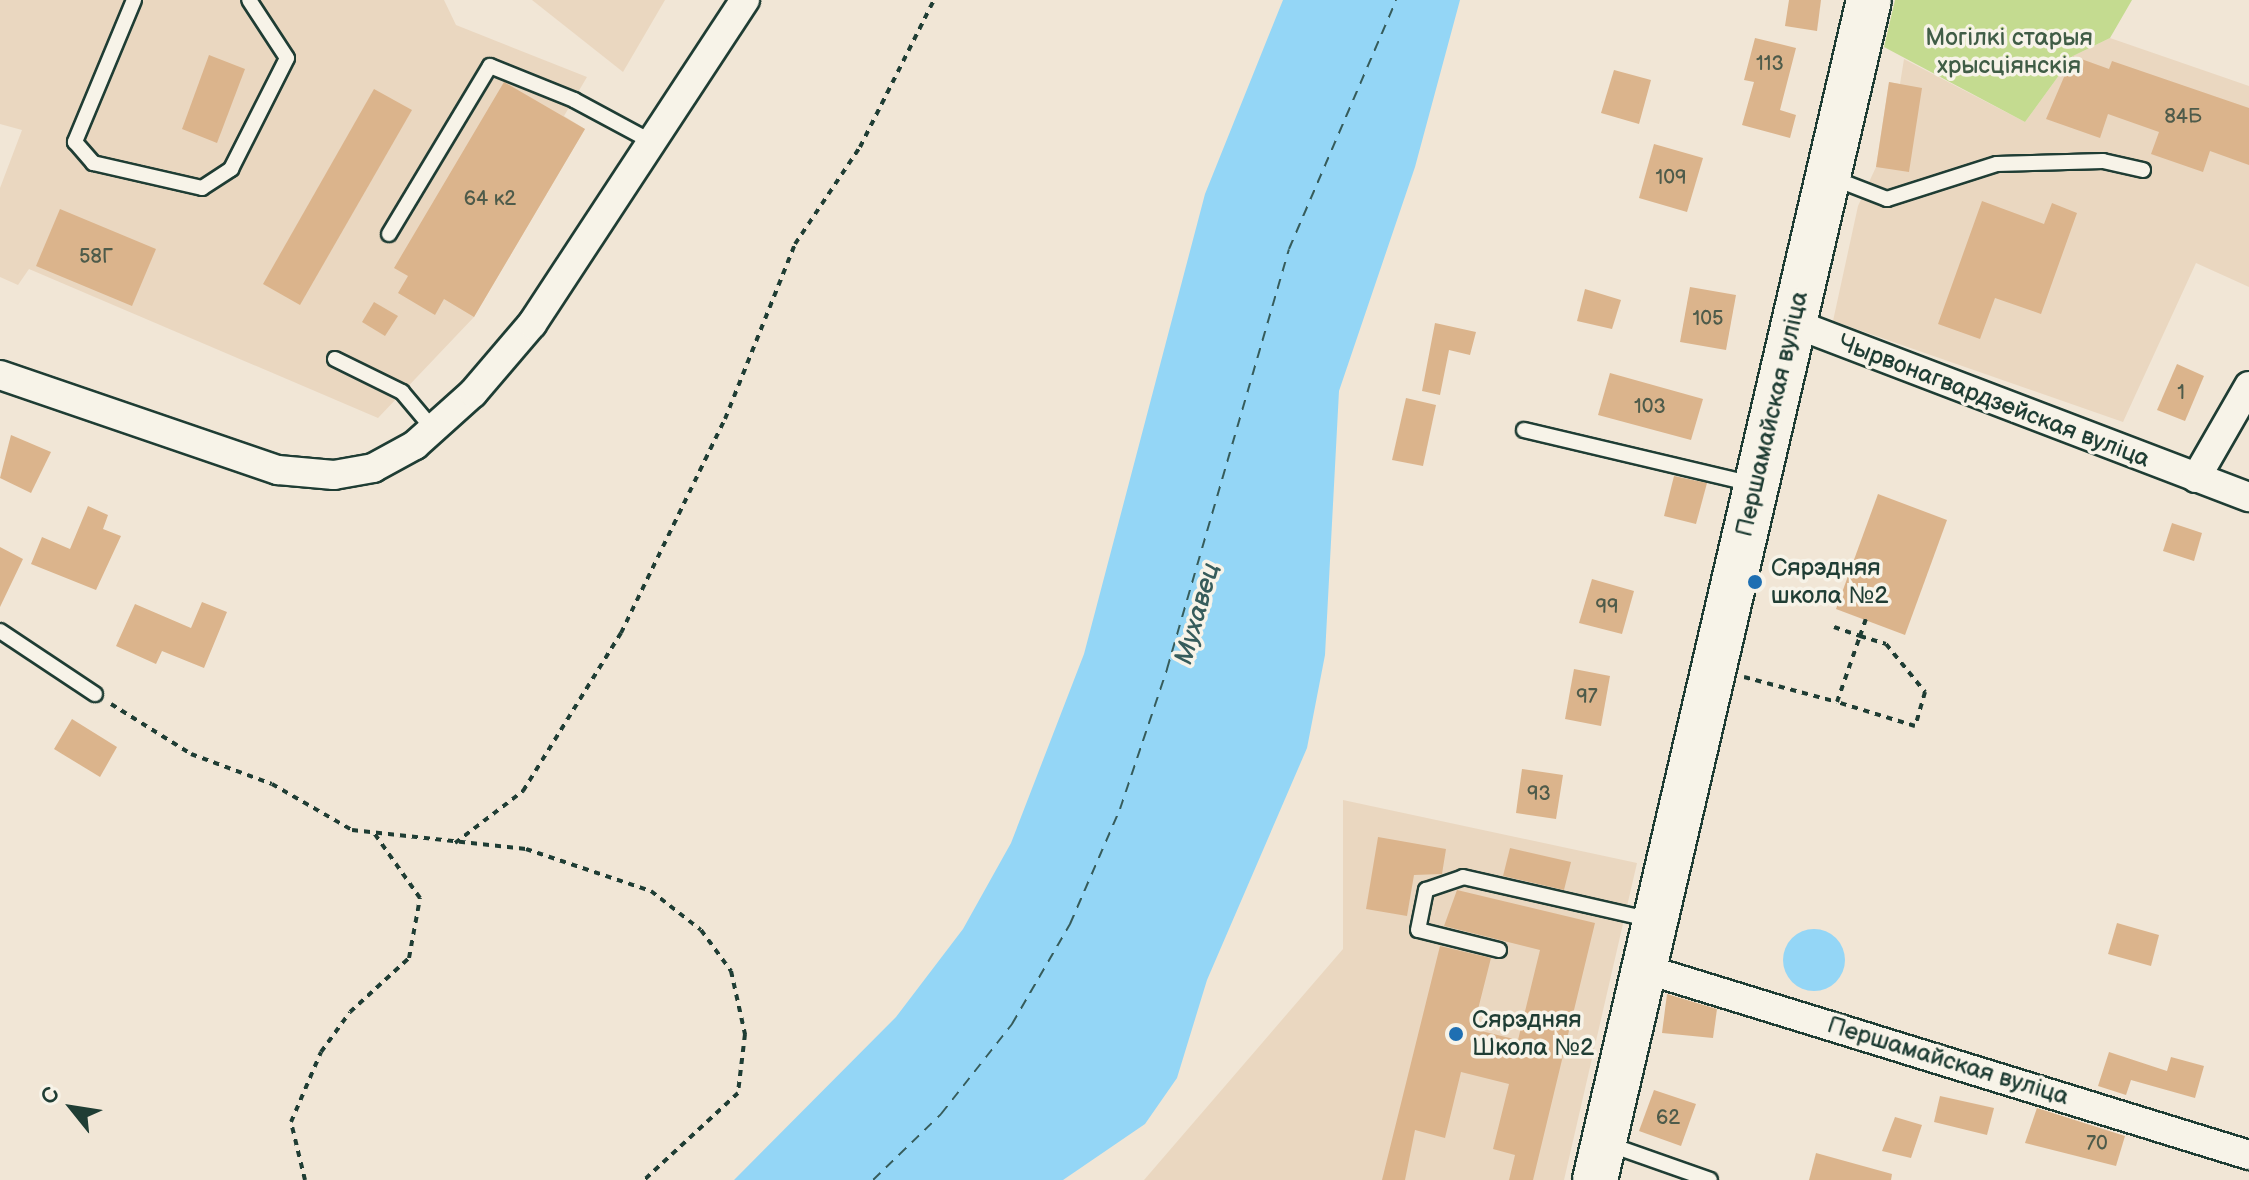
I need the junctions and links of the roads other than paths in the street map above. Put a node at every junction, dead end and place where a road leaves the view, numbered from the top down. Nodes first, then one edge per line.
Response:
1 (134, 0) edge
2 (249, 0) edge
3 (745, 0) edge
4 (1869, 0) edge
5 (652, 142) junction
6 (2143, 170) dead end
7 (1829, 177) junction
8 (389, 234) dead end
9 (1793, 323) junction
10 (335, 359) dead end
11 (0, 375) edge
12 (2249, 386) edge
13 (433, 429) junction
14 (1524, 430) dead end
15 (2196, 478) junction
16 (1756, 485) junction
17 (2249, 497) edge
18 (0, 631) edge
19 (95, 694) road end
20 (1656, 921) junction
21 (1499, 950) dead end
22 (1645, 969) junction
23 (2249, 1155) edge
24 (1599, 1161) edge
25 (1710, 1180) edge

1 - 2 lane
3 - 5 street
4 - 7 main road, Першамайская вуліца
5 - 8 lane
5 - 13 street
6 - 7 lane
7 - 9 main road, Першамайская вуліца
9 - 15 street, Чырвонагвардзейская вуліца
9 - 16 main road, Першамайская вуліца
10 - 13 lane
11 - 13 street
12 - 15 street
14 - 16 lane
15 - 17 street, Чырвонагвардзейская вуліца
16 - 20 main road, Першамайская вуліца
18 - 19 lane
20 - 21 lane
20 - 22 main road, Першамайская вуліца
22 - 23 street, Першамайская вуліца
22 - 24 main road, Першамайская вуліца
24 - 25 lane

